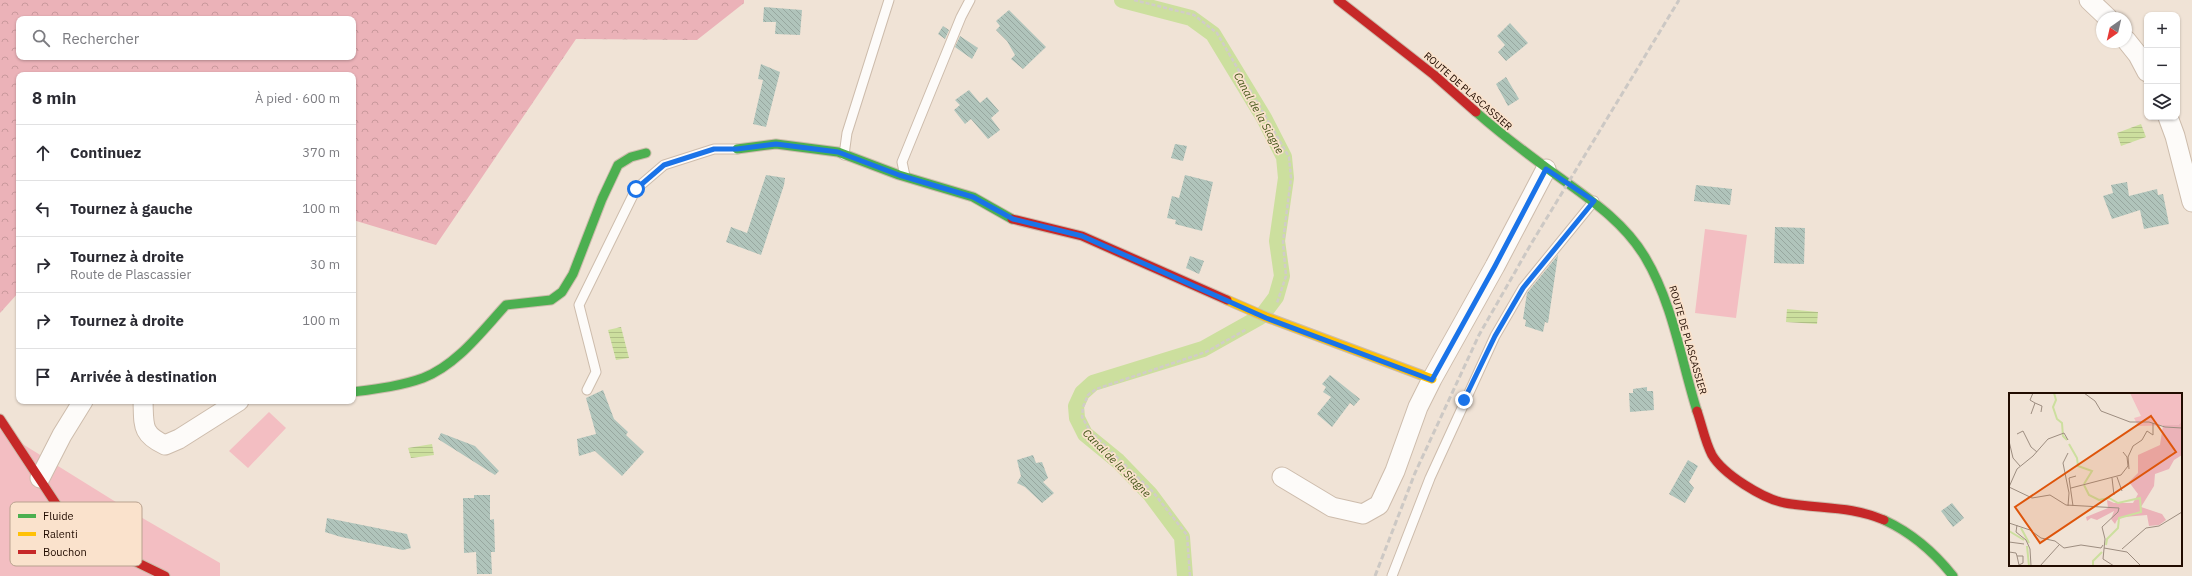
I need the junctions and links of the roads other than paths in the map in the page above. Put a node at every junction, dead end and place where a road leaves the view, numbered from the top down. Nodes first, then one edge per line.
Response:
1 (889, 0) edge
2 (970, 0) edge
3 (1338, 0) edge
4 (2089, 0) edge
5 (2102, 12) edge
6 (2132, 48) edge
7 (2144, 66) edge
8 (2169, 120) edge
9 (737, 149) joint
10 (646, 153) dead end
11 (844, 155) junction
12 (1546, 169) junction
13 (905, 177) junction
14 (1594, 201) junction
15 (2192, 202) edge
16 (1432, 380) junction
17 (587, 390) dead end
18 (356, 392) edge
19 (81, 404) edge
20 (143, 404) edge
21 (235, 404) edge
22 (0, 419) edge
23 (1282, 477) dead end
24 (40, 478) junction
25 (55, 502) edge
26 (142, 565) edge
27 (165, 576) edge
28 (1392, 576) edge
29 (1954, 576) edge

1 - 11 lane
2 - 13 lane
3 - 12 street, ROUTE DE PLASCASSIER
4 - 5 street
6 - 7 street
8 - 15 street
9 - 11 street
9 - 17 lane
10 - 18 street
11 - 13 street
12 - 14 street, ROUTE DE PLASCASSIER
12 - 16 street
13 - 16 street
14 - 28 lane
14 - 29 street, ROUTE DE PLASCASSIER
16 - 23 street
19 - 24 street
20 - 21 street
22 - 24 street
24 - 25 street
26 - 27 street

